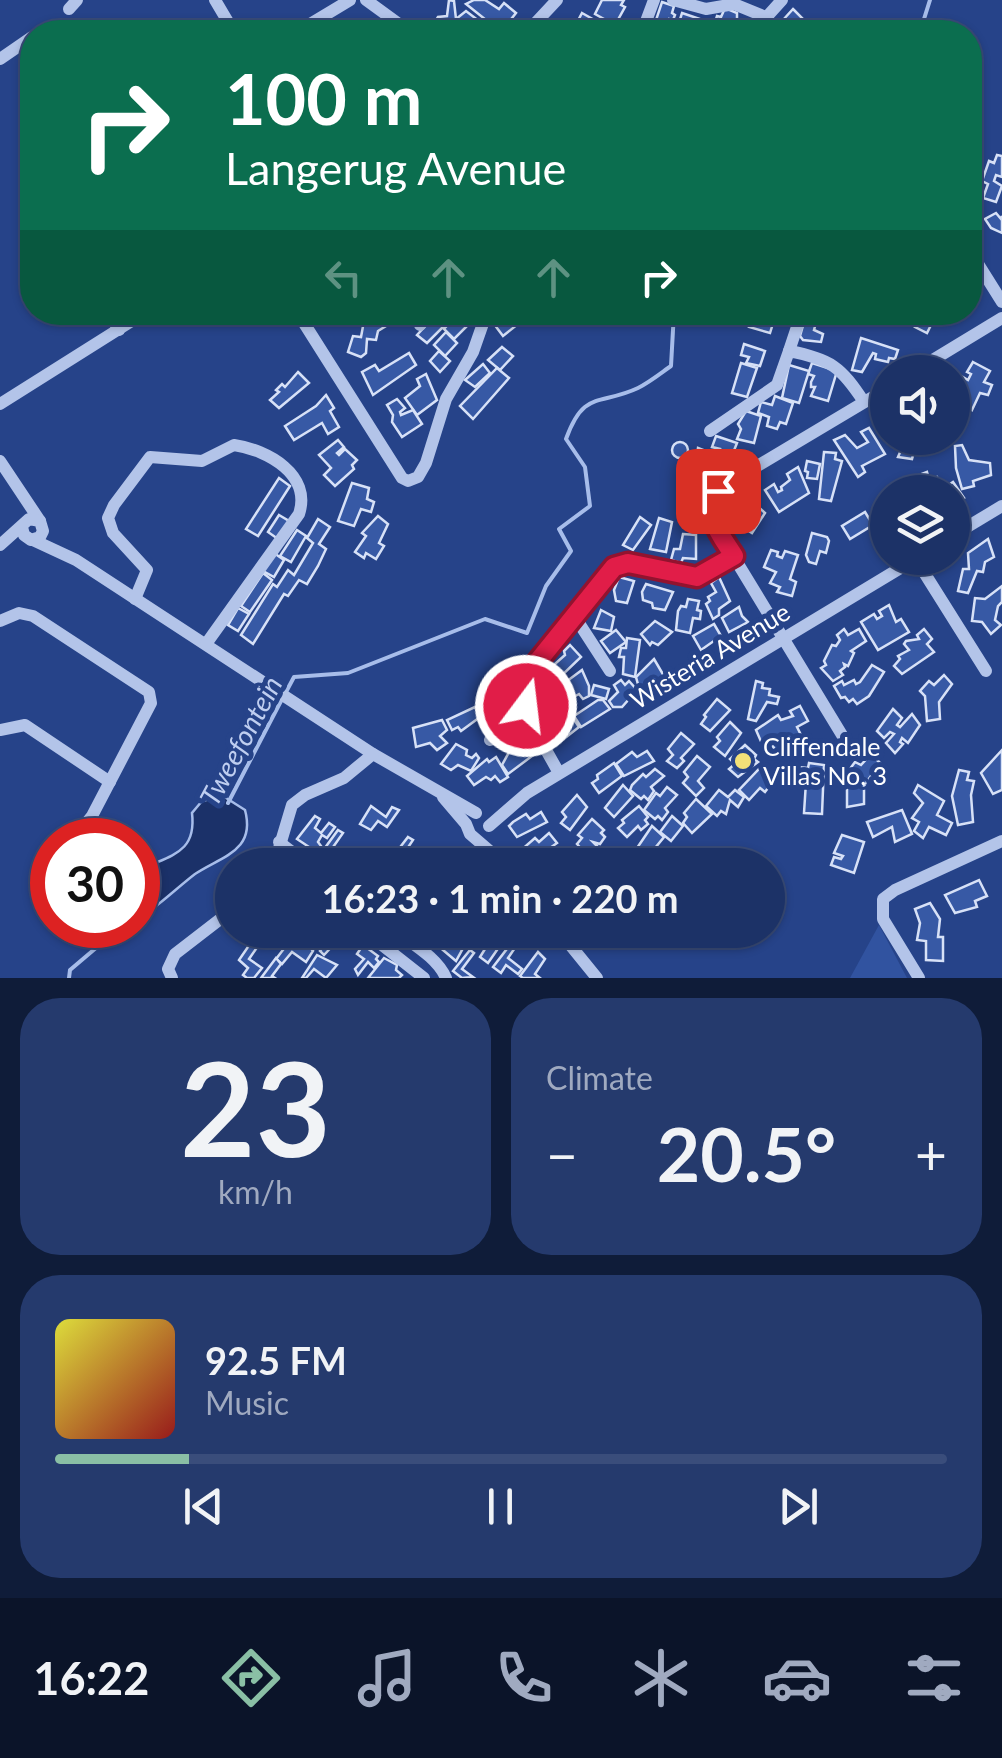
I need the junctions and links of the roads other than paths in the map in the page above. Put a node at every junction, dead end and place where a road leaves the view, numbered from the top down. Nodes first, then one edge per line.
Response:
1 (350, 0) edge
2 (366, 0) edge
3 (557, 0) edge
4 (674, 0) edge
5 (782, 0) edge
6 (768, 18) joint
7 (317, 20) edge
8 (394, 20) edge
9 (539, 20) edge
10 (982, 270) edge
11 (1002, 302) edge
12 (1002, 318) edge
13 (116, 325) edge
14 (126, 325) edge
15 (305, 325) edge
16 (482, 325) edge
17 (798, 325) edge
18 (119, 330) junction
19 (789, 351) junction
20 (941, 355) edge
21 (870, 398) edge
22 (864, 402) junction
23 (0, 404) edge
24 (710, 431) dead end
25 (2, 470) edge
26 (15, 486) junction
27 (1002, 506) edge
28 (42, 524) junction
29 (970, 525) edge
30 (22, 526) junction
31 (32, 540) junction
32 (1, 544) edge
33 (734, 556) junction
34 (76, 560) junction
35 (888, 575) edge
36 (927, 575) edge
37 (135, 599) junction
38 (575, 617) junction
39 (0, 621) edge
40 (784, 638) junction
41 (206, 644) junction
42 (610, 671) dead end
43 (986, 671) dead end
44 (528, 718) junction
45 (0, 730) edge
46 (842, 735) dead end
47 (490, 740) dead end
48 (373, 754) junction
49 (559, 773) junction
50 (110, 782) junction
51 (527, 792) junction
52 (474, 817) junction
53 (91, 818) edge
54 (485, 830) junction
55 (1002, 841) edge
56 (279, 842) junction
57 (278, 848) edge
58 (287, 848) edge
59 (495, 848) edge
60 (215, 923) edge
61 (386, 948) edge
62 (418, 948) edge
63 (573, 948) edge
64 (172, 978) edge
65 (424, 978) edge
66 (446, 978) edge
67 (597, 978) edge
68 (919, 978) edge

1 - 7 street
2 - 8 street
3 - 9 street
4 - 6 street
5 - 6 street
10 - 11 street
12 - 20 street
13 - 18 street
14 - 18 street
15 - 16 street
17 - 19 street
18 - 23 street
19 - 22 street
19 - 24 street
21 - 22 street
22 - 33 street
25 - 26 street
26 - 28 street
26 - 30 street
27 - 29 street
28 - 30 street
28 - 31 street
28 - 34 street
30 - 31 street
30 - 32 street
31 - 32 street
31 - 34 street
33 - 38 street
33 - 40 street
34 - 37 street
35 - 40 street, Wisteria Avenue
36 - 43 street
37 - 41 street
37 - 41 street
38 - 42 street
38 - 44 street
39 - 50 street
40 - 46 street
40 - 49 street, Wisteria Avenue
41 - 48 street
44 - 47 street
44 - 49 street
45 - 50 street
48 - 52 street
48 - 56 street
49 - 51 street, Wisteria Avenue
50 - 53 street
51 - 52 street, Wisteria Avenue
51 - 54 street, Wisteria Avenue
52 - 54 street
52 - 54 street
54 - 59 street
55 - 68 street
56 - 57 street
56 - 58 street
60 - 64 street
61 - 65 street
62 - 66 street
63 - 67 street

